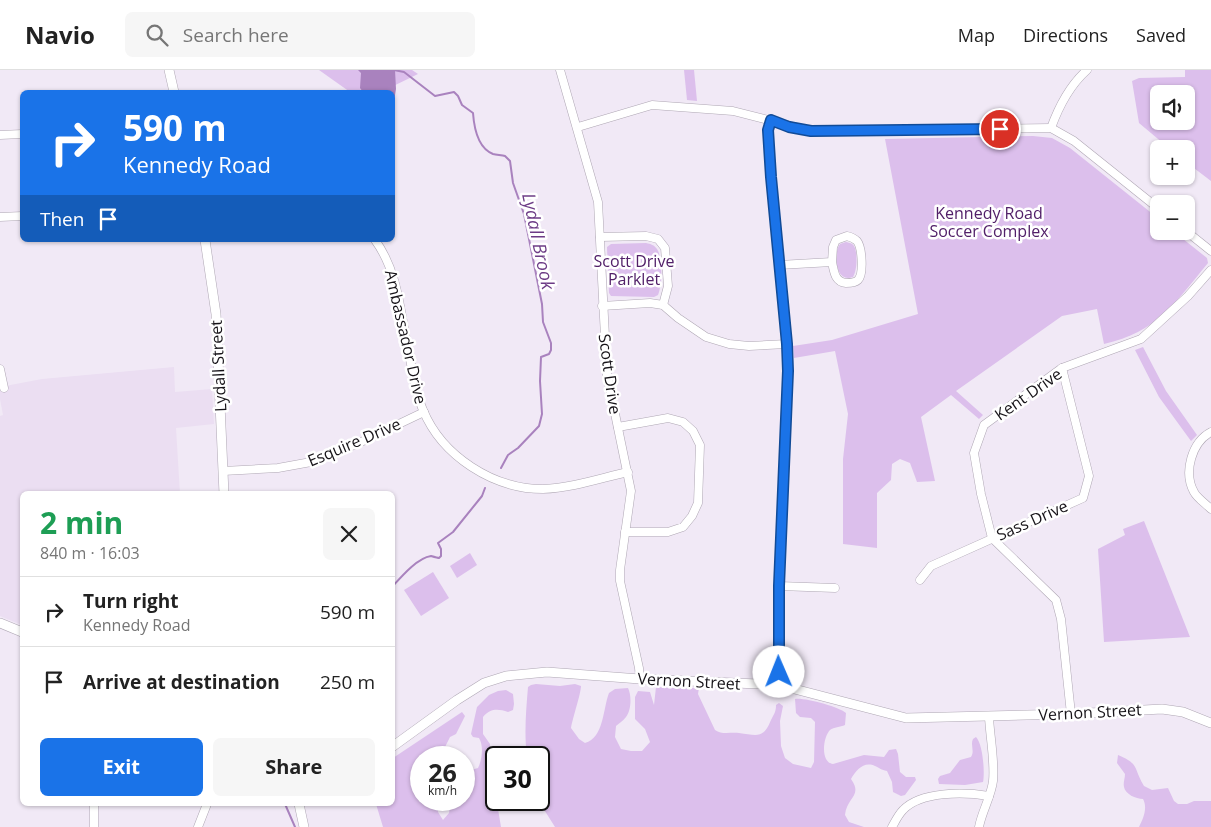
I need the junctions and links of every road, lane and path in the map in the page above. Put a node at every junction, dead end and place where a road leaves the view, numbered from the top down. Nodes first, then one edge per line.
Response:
1 (169, 70) edge
2 (560, 70) edge
3 (1087, 70) edge
4 (174, 90) edge
5 (771, 120) junction
6 (578, 127) junction
7 (1051, 128) junction
8 (20, 134) edge
9 (0, 135) edge
10 (1150, 202) edge
11 (20, 216) edge
12 (0, 217) edge
13 (600, 237) junction
14 (1195, 238) edge
15 (205, 242) edge
16 (376, 242) edge
17 (1211, 251) edge
18 (832, 262) junction
19 (779, 266) junction
20 (1211, 270) edge
21 (663, 305) junction
22 (602, 306) junction
23 (787, 344) junction
24 (1062, 368) junction
25 (0, 372) edge
26 (4, 388) dead end
27 (424, 412) junction
28 (618, 427) junction
29 (1211, 432) edge
30 (223, 471) junction
31 (628, 472) junction
32 (224, 491) edge
33 (1211, 509) edge
34 (625, 532) junction
35 (992, 538) junction
36 (920, 580) dead end
37 (779, 586) junction
38 (835, 588) dead end
39 (0, 623) edge
40 (20, 631) edge
41 (640, 679) junction
42 (779, 685) junction
43 (1071, 714) junction
44 (988, 717) junction
45 (1211, 723) edge
46 (395, 745) edge
47 (989, 796) junction
48 (94, 806) edge
49 (206, 806) edge
50 (299, 806) edge
51 (94, 827) edge
52 (198, 827) edge
53 (304, 827) edge
54 (892, 827) edge
55 (979, 827) edge

1 - 4 street
2 - 6 street, Scott Drive
3 - 7 street
5 - 6 street
5 - 7 street
5 - 19 street
6 - 13 street, Scott Drive
7 - 10 street
8 - 9 street
11 - 12 street
13 - 21 street
13 - 22 street, Scott Drive
14 - 17 street
15 - 30 street, Lydall Street
16 - 27 street, Ambassador Drive
18 - 18 street
18 - 19 street
19 - 23 street
20 - 24 street, Kent Drive
21 - 22 street
21 - 23 street
22 - 28 street, Scott Drive
23 - 37 street
24 - 35 street, Kent Drive
24 - 35 street, Sass Drive
25 - 26 street
27 - 30 street, Esquire Drive
27 - 31 street, Ambassador Drive
28 - 31 street, Scott Drive
28 - 34 street
29 - 33 street
30 - 32 street, Lydall Street
31 - 34 street, Scott Drive
34 - 41 street, Scott Drive
35 - 36 street, Sass Drive
35 - 43 street
37 - 38 street
37 - 42 street
39 - 40 street
41 - 42 street, Vernon Street
41 - 46 street, Vernon Street
42 - 44 street, Vernon Street
43 - 44 street, Vernon Street
43 - 45 street, Vernon Street
44 - 47 street
47 - 54 street
47 - 55 street
48 - 51 street
49 - 52 street
50 - 53 street

